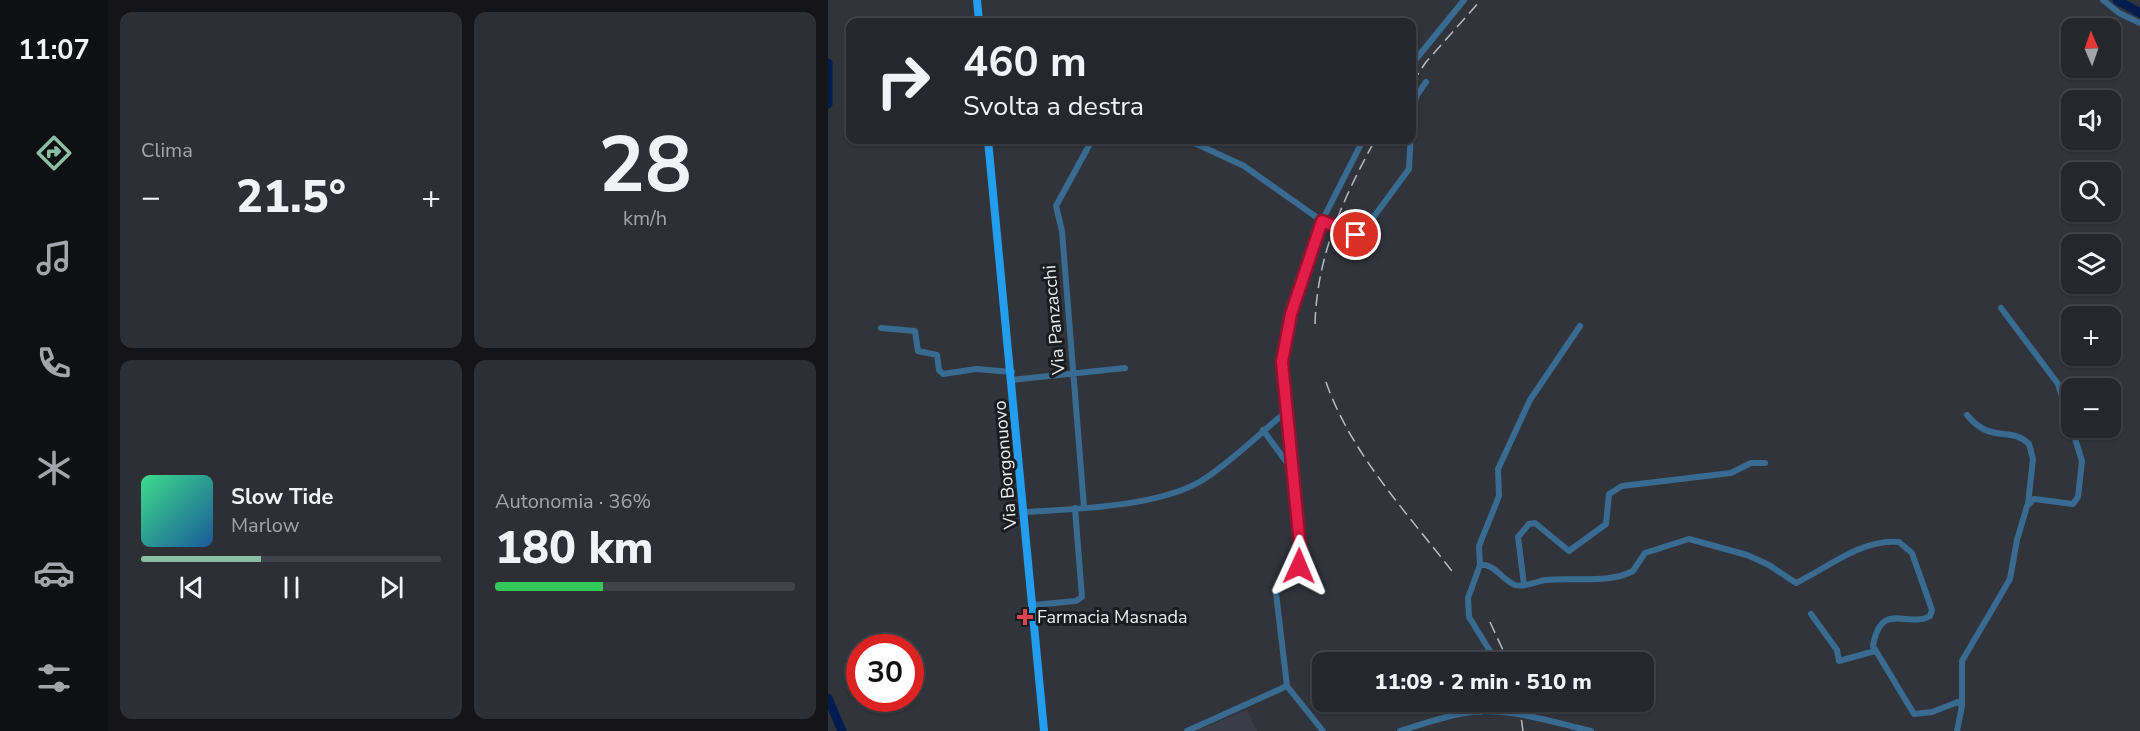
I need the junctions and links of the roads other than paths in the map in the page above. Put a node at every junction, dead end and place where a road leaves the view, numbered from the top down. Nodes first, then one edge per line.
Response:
1 (977, 0) edge
2 (1464, 0) edge
3 (2103, 0) edge
4 (979, 18) edge
5 (2140, 23) edge
6 (1416, 59) edge
7 (1426, 82) dead end
8 (1416, 101) edge
9 (988, 144) edge
10 (1090, 144) edge
11 (1197, 144) edge
12 (1361, 144) edge
13 (1411, 144) edge
14 (1322, 221) junction
15 (2001, 308) dead end
16 (1580, 326) dead end
17 (881, 328) dead end
18 (1125, 368) dead end
19 (1074, 373) junction
20 (1012, 376) junction
21 (1287, 411) junction
22 (1967, 415) dead end
23 (1263, 430) junction
24 (1765, 463) dead end
25 (1293, 471) junction
26 (2028, 505) junction
27 (1084, 507) junction
28 (1075, 508) junction
29 (1024, 512) junction
30 (1480, 565) junction
31 (1524, 585) junction
32 (1033, 605) junction
33 (1811, 614) dead end
34 (1875, 651) junction
35 (1490, 652) edge
36 (1287, 686) junction
37 (1962, 706) junction
38 (1480, 712) joint
39 (1044, 731) edge
40 (1188, 731) edge
41 (1323, 731) edge
42 (1400, 731) edge
43 (1591, 731) edge
44 (1957, 731) edge

1 - 4 main road
2 - 6 street
3 - 5 street
7 - 8 street
9 - 20 main road, Via Borgonuovo
10 - 19 street, Via Panzacchi
11 - 14 street
12 - 14 street
13 - 14 street
14 - 21 street
15 - 26 street
16 - 30 street
17 - 20 street
18 - 19 street
19 - 20 street
19 - 27 street, Via Panzacchi
20 - 29 main road, Via Borgonuovo
21 - 23 street
21 - 25 street
22 - 26 street
23 - 25 street
23 - 27 street
24 - 31 street
25 - 36 street
26 - 37 street
27 - 28 street
28 - 29 street
28 - 32 street
29 - 32 main road, Via Borgonuovo
30 - 31 street
30 - 35 street
31 - 34 street
32 - 39 main road, Via Borgonuovo
33 - 34 street
34 - 37 street
36 - 40 street
36 - 41 street
37 - 44 street
38 - 42 street
38 - 43 street

